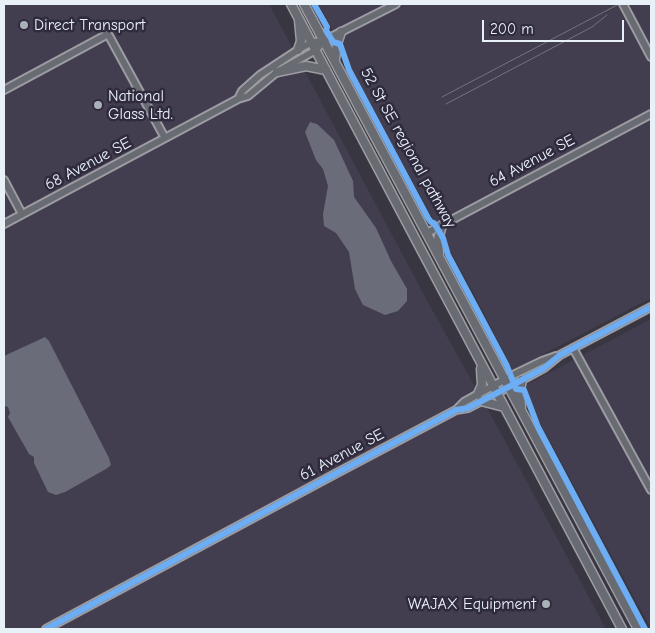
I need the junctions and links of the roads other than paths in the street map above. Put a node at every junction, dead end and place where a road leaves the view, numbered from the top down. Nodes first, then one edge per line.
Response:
1 (291, 4) edge
2 (304, 4) edge
3 (396, 4) edge
4 (623, 4) edge
5 (299, 18) junction
6 (340, 32) junction
7 (324, 41) junction
8 (314, 46) junction
9 (298, 50) junction
10 (651, 57) edge
11 (335, 61) junction
12 (326, 70) junction
13 (277, 72) junction
14 (4, 90) edge
15 (238, 99) junction
16 (651, 114) edge
17 (165, 138) junction
18 (4, 180) edge
19 (22, 214) junction
20 (4, 224) edge
21 (442, 225) junction
22 (427, 233) junction
23 (439, 255) junction
24 (651, 307) edge
25 (573, 348) junction
26 (560, 355) junction
27 (481, 364) junction
28 (522, 380) junction
29 (507, 383) junction
30 (495, 390) junction
31 (480, 398) junction
32 (504, 407) junction
33 (521, 408) junction
34 (651, 490) edge
35 (46, 629) edge
36 (622, 629) edge
37 (638, 629) edge

1 - 5 main road
2 - 7 main road
3 - 6 street, 68 Avenue SE
4 - 10 street
5 - 8 main road
5 - 9 main road
6 - 7 street, 68 Avenue SE
6 - 11 main road
7 - 8 street, 68 Avenue SE
7 - 11 main road
8 - 9 street, 68 Avenue SE
8 - 12 main road
8 - 13 street, 68 Avenue SE
9 - 15 street, 68 Avenue SE
11 - 22 main road
12 - 13 main road
12 - 27 main road
13 - 15 street, 68 Avenue SE
14 - 17 street
15 - 17 street, 68 Avenue SE
16 - 21 street, 64 Avenue SE
17 - 19 street, 68 Avenue SE
18 - 19 street
19 - 20 street, 68 Avenue SE
21 - 22 street, 64 Avenue SE
21 - 23 main road
22 - 23 main road
23 - 29 main road
24 - 25 street, 61 Avenue SE
25 - 26 street, 61 Avenue SE
25 - 34 street
26 - 28 street, 61 Avenue SE
26 - 29 street, 61 Avenue SE
27 - 30 main road
27 - 31 main road
28 - 29 street, 61 Avenue SE
28 - 33 main road
29 - 30 street, 61 Avenue SE
29 - 33 main road
30 - 31 street, 61 Avenue SE
30 - 32 main road
31 - 32 main road
31 - 35 street, 61 Avenue SE
32 - 36 main road
33 - 37 main road

